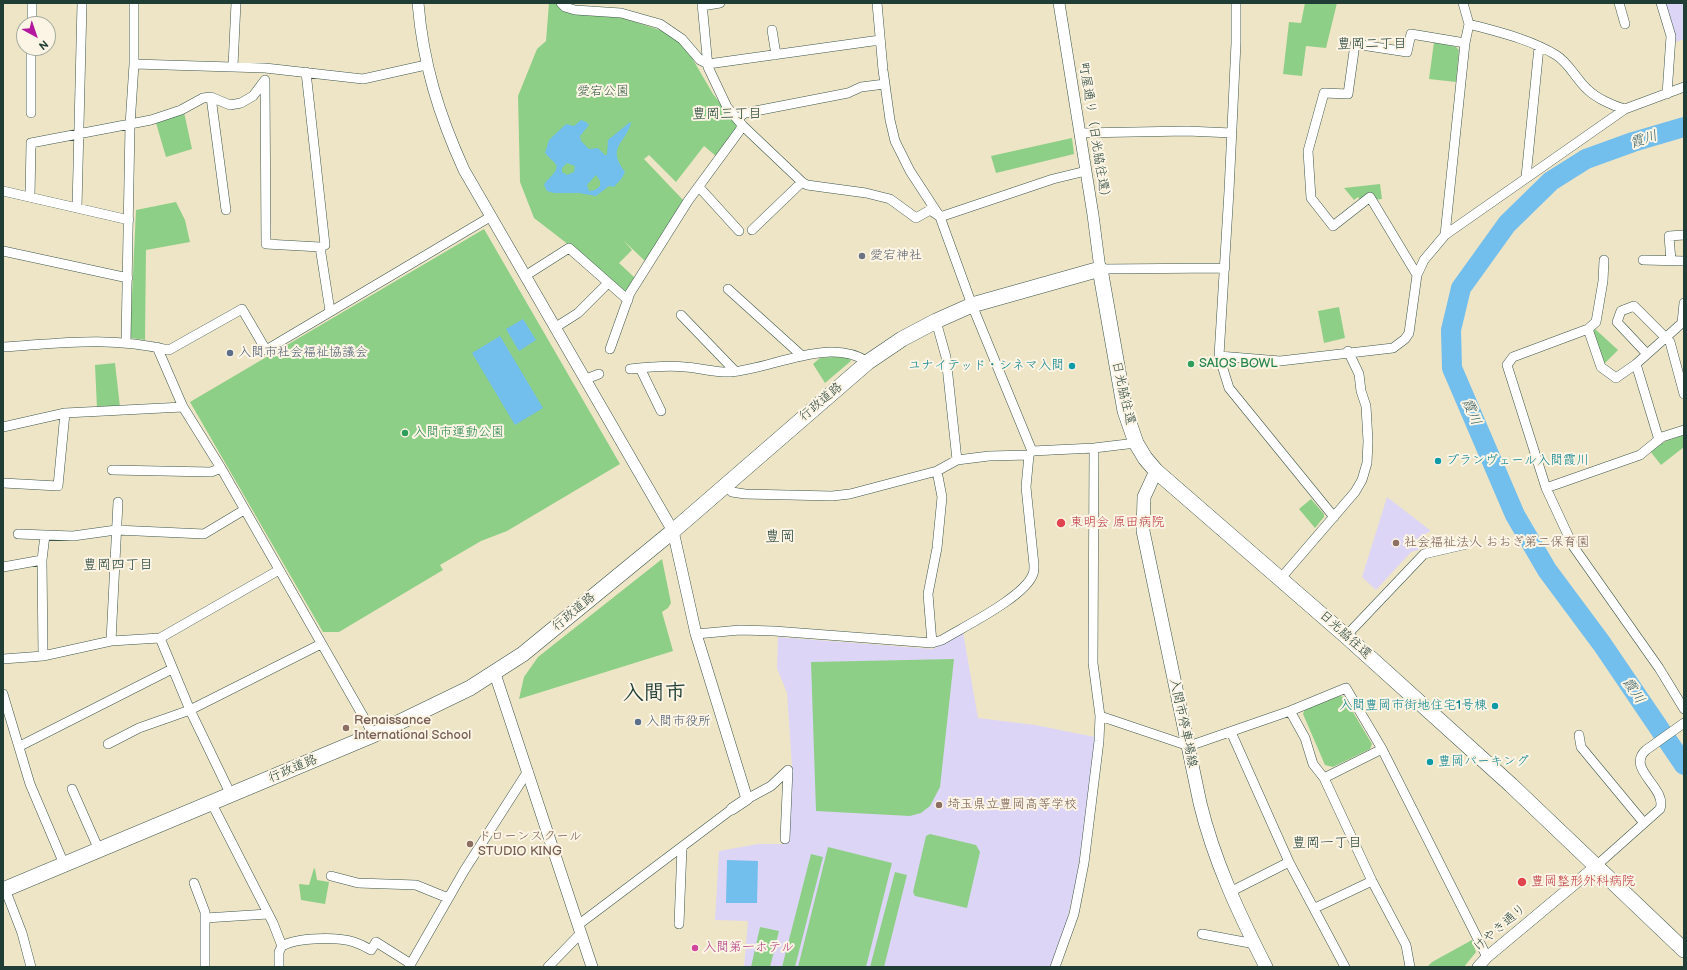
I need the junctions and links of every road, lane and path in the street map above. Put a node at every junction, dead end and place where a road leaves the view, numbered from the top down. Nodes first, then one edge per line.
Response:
1 (32, 3) edge
2 (82, 3) edge
3 (134, 3) edge
4 (236, 3) edge
5 (418, 3) edge
6 (561, 3) edge
7 (720, 3) edge
8 (877, 3) edge
9 (1059, 3) edge
10 (1236, 3) edge
11 (1463, 3) edge
12 (1619, 3) edge
13 (1661, 3) edge
14 (702, 4) edge
15 (32, 16) edge
16 (1469, 24) junction
17 (1625, 24) dead end
18 (772, 30) dead end
19 (880, 40) junction
20 (1465, 43) junction
21 (1539, 47) junction
22 (776, 55) junction
23 (32, 56) edge
24 (134, 64) junction
25 (708, 64) junction
26 (426, 65) junction
27 (233, 66) junction
28 (265, 68) junction
29 (306, 72) junction
30 (265, 80) junction
31 (885, 84) junction
32 (1684, 87) edge
33 (1667, 94) junction
34 (211, 97) junction
35 (1625, 108) junction
36 (31, 113) dead end
37 (740, 122) junction
38 (130, 125) junction
39 (1080, 133) junction
40 (1232, 133) junction
41 (79, 135) junction
42 (1086, 171) junction
43 (1526, 177) junction
44 (802, 182) junction
45 (699, 187) junction
46 (3, 191) edge
47 (30, 198) junction
48 (77, 208) junction
49 (226, 210) dead end
50 (490, 217) junction
51 (940, 217) junction
52 (129, 220) junction
53 (752, 230) dead end
54 (739, 231) dead end
55 (1445, 235) junction
56 (1684, 235) edge
57 (320, 247) junction
58 (3, 251) edge
59 (1604, 260) dead end
60 (1643, 260) dead end
61 (1671, 261) junction
62 (1684, 261) edge
63 (1225, 268) junction
64 (1100, 269) junction
65 (1417, 275) junction
66 (526, 276) junction
67 (128, 278) junction
68 (608, 283) junction
69 (728, 289) dead end
70 (628, 300) junction
71 (1684, 303) edge
72 (972, 305) junction
73 (330, 311) junction
74 (681, 315) dead end
75 (936, 321) junction
76 (556, 327) junction
77 (1588, 329) junction
78 (1665, 338) junction
79 (126, 342) junction
80 (3, 347) edge
81 (157, 347) junction
82 (610, 349) dead end
83 (1348, 352) junction
84 (1647, 354) junction
85 (801, 355) junction
86 (1219, 356) junction
87 (868, 362) junction
88 (1636, 364) junction
89 (640, 368) junction
90 (630, 369) dead end
91 (734, 371) junction
92 (599, 374) dead end
93 (586, 380) junction
94 (1684, 394) edge
95 (183, 407) junction
96 (661, 411) dead end
97 (65, 413) junction
98 (3, 428) edge
99 (1684, 430) edge
100 (1659, 440) junction
101 (1136, 443) junction
102 (1094, 448) junction
103 (1031, 453) junction
104 (957, 460) junction
105 (221, 468) junction
106 (112, 470) dead end
107 (937, 471) junction
108 (1156, 471) junction
109 (3, 483) edge
110 (725, 485) junction
111 (1546, 488) junction
112 (118, 502) dead end
113 (244, 510) junction
114 (1334, 517) junction
115 (116, 530) junction
116 (672, 531) junction
117 (18, 534) dead end
118 (45, 535) junction
119 (1468, 544) dead end
120 (42, 560) junction
121 (3, 567) edge
122 (279, 570) junction
123 (1281, 578) junction
124 (696, 634) junction
125 (1346, 636) junction
126 (160, 638) junction
127 (111, 641) junction
128 (932, 643) junction
129 (321, 644) junction
130 (42, 656) junction
131 (3, 659) edge
132 (172, 669) junction
133 (496, 674) junction
134 (3, 694) edge
135 (1684, 709) edge
136 (190, 710) junction
137 (1290, 710) junction
138 (1100, 716) junction
139 (1684, 723) edge
140 (1230, 732) junction
141 (373, 735) junction
142 (1579, 735) dead end
143 (108, 744) dead end
144 (20, 746) junction
145 (1189, 746) junction
146 (1382, 749) junction
147 (528, 770) junction
148 (1324, 778) junction
149 (72, 789) dead end
150 (231, 795) junction
151 (747, 799) junction
152 (211, 802) junction
153 (732, 809) joint
154 (1644, 823) junction
155 (785, 839) dead end
156 (682, 847) junction
157 (100, 850) junction
158 (1289, 862) junction
159 (64, 864) junction
160 (1596, 866) junction
161 (331, 876) dead end
162 (1372, 881) junction
163 (194, 883) dead end
164 (4, 890) edge
165 (1230, 892) junction
166 (448, 898) junction
167 (1315, 908) junction
168 (268, 914) junction
169 (205, 918) junction
170 (679, 924) dead end
171 (580, 929) junction
172 (1202, 934) dead end
173 (1255, 944) junction
174 (282, 946) junction
175 (1684, 950) edge
176 (1487, 957) junction
177 (410, 965) edge
178 (31, 967) edge
179 (205, 967) edge
180 (279, 967) edge
181 (548, 967) edge
182 (592, 967) edge
183 (1055, 967) edge
184 (1266, 967) edge
185 (1345, 967) edge
186 (1410, 967) edge
187 (1478, 967) edge

1 - 15 street
2 - 41 street
3 - 24 street
4 - 27 street
5 - 26 street
6 - 25 street
7 - 14 street
8 - 19 street
9 - 39 street, 町屋通り（日光脇往還）
10 - 40 street
11 - 16 street
12 - 17 street
13 - 33 street
14 - 25 street
16 - 20 street
16 - 21 street
18 - 22 street
19 - 22 street
19 - 31 street
20 - 55 street
20 - 65 street
21 - 35 street
21 - 43 street
22 - 25 street
23 - 36 street
24 - 27 street
24 - 38 street
25 - 37 street
26 - 29 street
26 - 50 street
27 - 28 street
28 - 29 street
28 - 30 street
29 - 57 street
30 - 34 street
30 - 57 street
31 - 37 street
31 - 51 street
32 - 33 street
33 - 35 street
34 - 38 street
34 - 49 street
35 - 43 street
37 - 44 street
37 - 45 street
38 - 41 street
38 - 52 street
39 - 40 street
39 - 42 street, 町屋通り（日光脇往還）
40 - 63 street
41 - 47 street
41 - 48 street
42 - 51 street
42 - 64 street, 町屋通り（日光脇往還）
43 - 55 street
44 - 51 street
44 - 53 street
45 - 54 street
45 - 70 street
46 - 47 street
47 - 48 street
48 - 52 street
50 - 66 street
50 - 73 street
51 - 72 street
52 - 67 street
55 - 65 street
56 - 61 street
57 - 73 street
58 - 67 street
59 - 77 street
60 - 61 street
61 - 62 street
63 - 64 street
63 - 86 street
64 - 72 highway, 行政道路
64 - 101 highway, 日光脇往還
65 - 83 street
66 - 68 street
66 - 76 street
67 - 79 street
68 - 70 street
68 - 76 street
69 - 85 street
70 - 82 street
71 - 78 street
72 - 75 highway, 行政道路
72 - 103 street
73 - 81 street
74 - 91 street
75 - 87 highway, 行政道路
75 - 104 street
76 - 93 street
77 - 88 street
77 - 111 street
78 - 84 street
78 - 84 street
78 - 94 street
79 - 80 street
79 - 81 street
81 - 95 street
83 - 86 street
83 - 114 street
84 - 88 street
85 - 87 street
85 - 91 street
86 - 114 street
87 - 110 highway, 行政道路
88 - 100 street
89 - 90 street
89 - 91 street
89 - 96 street
92 - 93 street
93 - 116 street
95 - 97 street
95 - 105 street
97 - 98 street
97 - 109 street
99 - 100 street
100 - 111 street
101 - 102 street
101 - 108 highway, 日光脇往還
102 - 103 street
102 - 138 street
103 - 104 street
103 - 128 street
104 - 107 street
105 - 106 street
105 - 113 street
107 - 110 street
107 - 128 street
108 - 123 highway, 日光脇往還
108 - 145 main road, 入間市停車場線
110 - 116 highway, 行政道路
111 - 135 street
112 - 115 street
113 - 115 street
113 - 122 street
114 - 123 street
115 - 118 street
115 - 127 street
116 - 124 street
116 - 133 highway, 行政道路
117 - 118 street
118 - 120 street
119 - 125 street
120 - 121 street
120 - 130 street
122 - 126 street
122 - 129 street
123 - 125 highway, 日光脇往還
124 - 128 street
124 - 151 street
125 - 160 highway, 日光脇往還
126 - 127 street
126 - 132 street
127 - 130 street
129 - 136 street
129 - 141 street
130 - 131 street
132 - 136 street
132 - 144 street
133 - 141 highway, 行政道路
133 - 147 street
134 - 144 street
136 - 143 street
136 - 150 street
137 - 140 street
137 - 146 street
137 - 148 street
138 - 145 street
138 - 183 street
139 - 154 street
140 - 145 street
140 - 158 street
141 - 150 highway, 行政道路
142 - 154 street
144 - 159 street
145 - 165 main road, 入間市停車場線
146 - 148 street
146 - 176 street
147 - 166 street
147 - 171 street
148 - 162 street
149 - 157 street
150 - 152 highway, 行政道路
151 - 153 street
151 - 155 street
152 - 157 highway, 行政道路
152 - 168 street
153 - 156 street
154 - 160 street
156 - 170 street
156 - 171 street
157 - 159 highway, 行政道路
158 - 165 street
158 - 167 street
159 - 164 highway, 行政道路
160 - 175 highway, 日光脇往還
160 - 176 street, けやき通り
161 - 166 street
162 - 167 street
162 - 186 street
163 - 169 street
164 - 178 street
165 - 173 main road, 入間市停車場線
166 - 177 street
167 - 185 street
168 - 169 street
168 - 174 street
169 - 179 street
171 - 181 street
171 - 182 street
172 - 173 street
173 - 184 main road, 入間市停車場線
174 - 177 street
174 - 180 street
176 - 187 street, けやき通り

